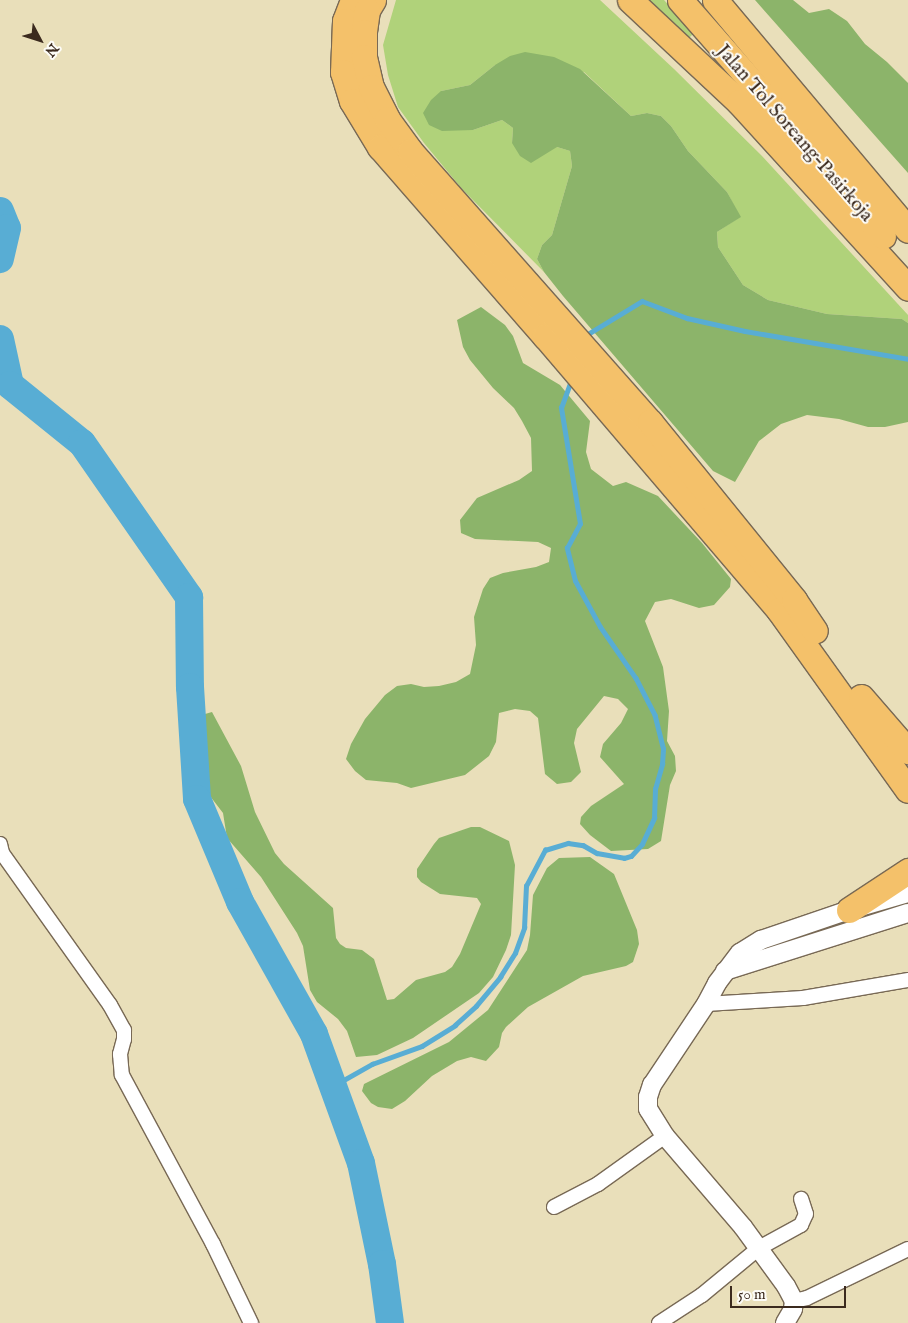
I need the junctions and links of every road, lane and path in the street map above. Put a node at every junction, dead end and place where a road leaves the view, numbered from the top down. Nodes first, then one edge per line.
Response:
1 (353, 0) edge
2 (373, 0) edge
3 (630, 0) edge
4 (680, 0) edge
5 (715, 0) edge
6 (908, 230) edge
7 (908, 267) edge
8 (908, 288) edge
9 (549, 324) junction
10 (861, 697) junction
11 (880, 750) junction
12 (908, 751) edge
13 (908, 767) edge
14 (908, 790) edge
15 (908, 806) edge
16 (0, 844) edge
17 (908, 871) edge
18 (908, 893) edge
19 (848, 910) junction
20 (908, 913) edge
21 (725, 971) junction
22 (908, 980) edge
23 (706, 1004) junction
24 (665, 1136) junction
25 (801, 1199) dead end
26 (554, 1207) dead end
27 (759, 1248) junction
28 (908, 1249) edge
29 (794, 1301) junction
30 (251, 1323) edge
31 (659, 1323) edge
32 (786, 1323) edge

1 - 9 highway
2 - 9 highway
3 - 8 highway
4 - 7 highway, Jalan Tol Soreang–Pasirkoja
5 - 6 highway, Jalan Tol Soreang–Pasirkoja
9 - 10 highway
9 - 11 highway
10 - 12 highway
10 - 13 highway
11 - 14 highway
11 - 15 highway
16 - 30 street
17 - 19 highway
18 - 19 street
19 - 21 street
20 - 21 street
21 - 23 street
22 - 23 street
23 - 24 street
24 - 26 street
24 - 27 street
25 - 27 street
27 - 29 street
27 - 31 street
28 - 29 street
29 - 32 street

